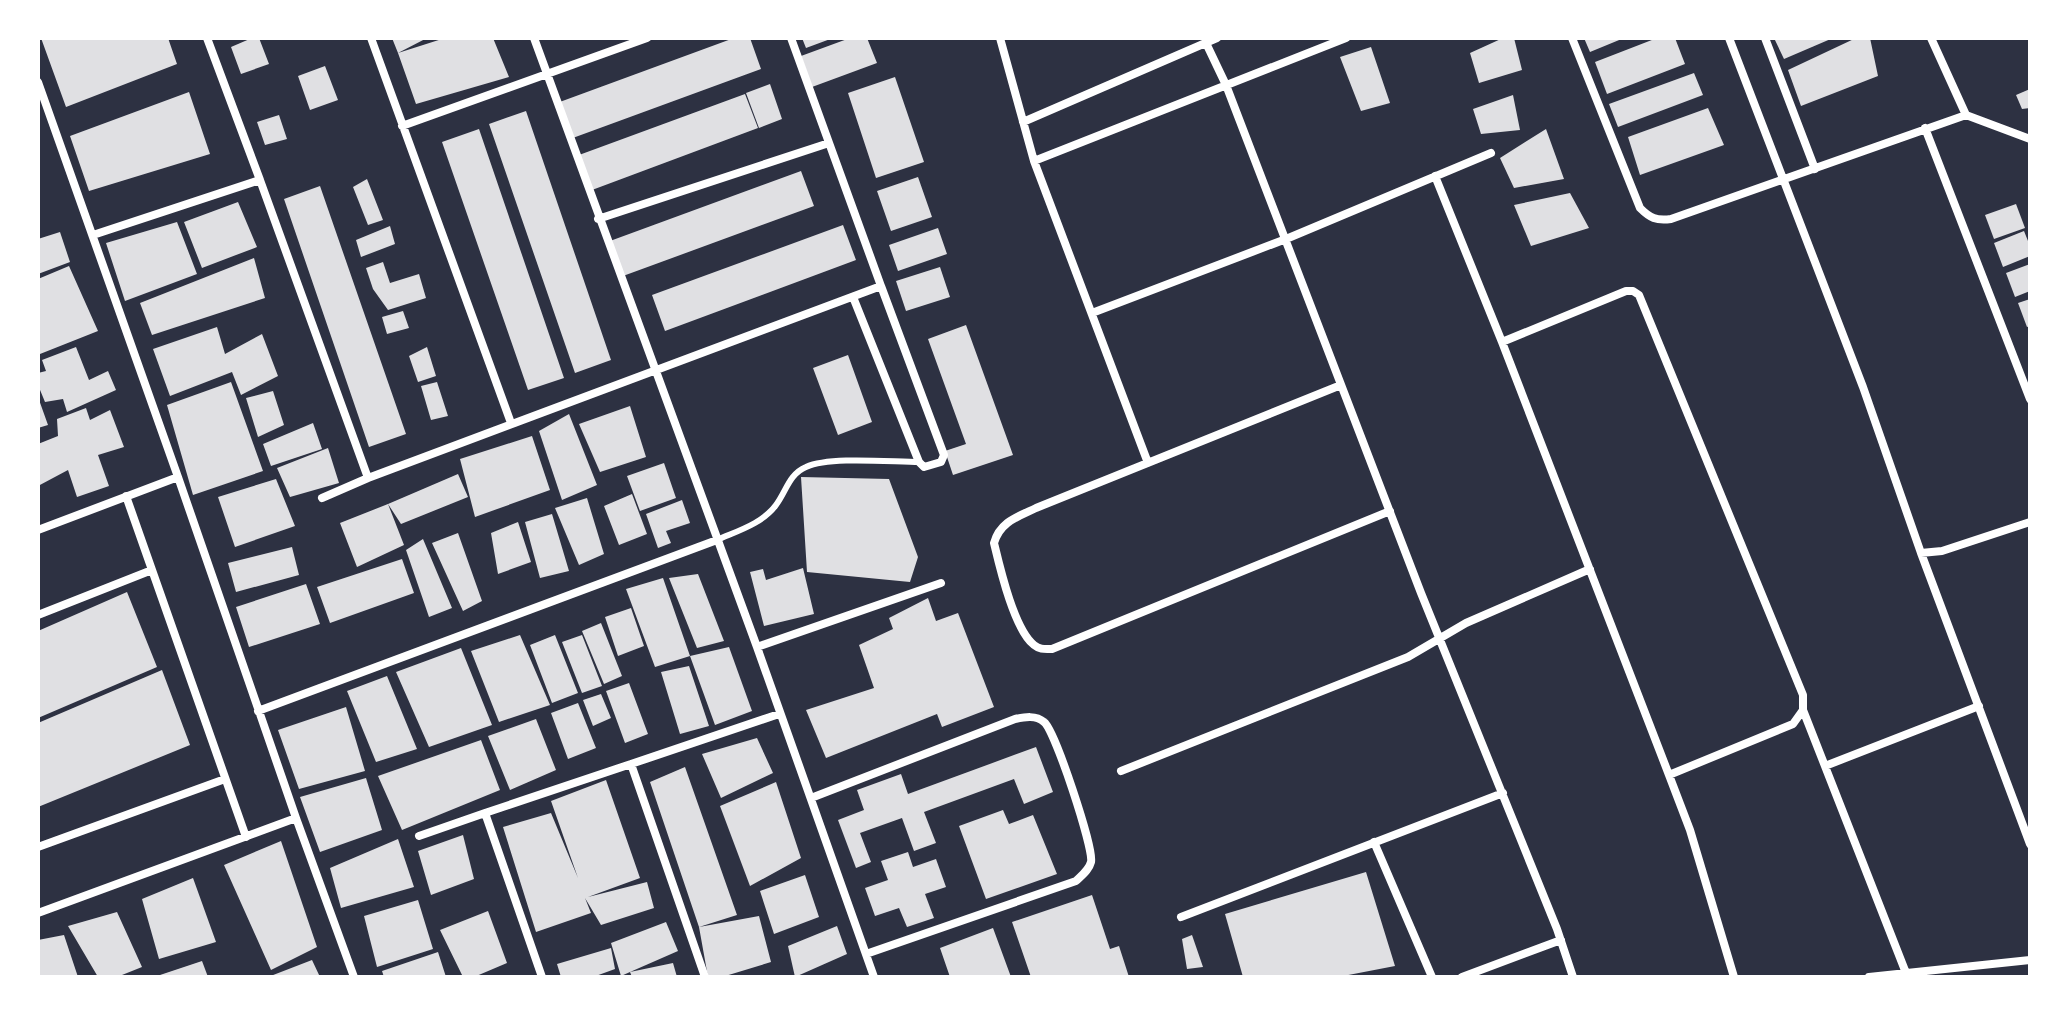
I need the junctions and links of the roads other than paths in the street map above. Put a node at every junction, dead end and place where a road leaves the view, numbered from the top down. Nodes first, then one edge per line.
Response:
1 (207, 38) edge
2 (371, 38) edge
3 (534, 38) edge
4 (647, 38) edge
5 (791, 38) edge
6 (1000, 38) edge
7 (1217, 38) edge
8 (1346, 38) edge
9 (1572, 38) edge
10 (1729, 38) edge
11 (1765, 38) edge
12 (1931, 38) edge
13 (1206, 43) junction
14 (546, 75) junction
15 (38, 82) edge
16 (1226, 85) junction
17 (1966, 115) junction
18 (1023, 122) junction
19 (402, 126) junction
20 (1925, 128) junction
21 (2030, 139) edge
22 (829, 143) junction
23 (1491, 153) dead end
24 (1034, 161) junction
25 (1815, 169) junction
26 (1435, 176) junction
27 (260, 180) junction
28 (1783, 180) junction
29 (598, 219) junction
30 (93, 235) junction
31 (1286, 239) junction
32 (881, 286) junction
33 (853, 297) junction
34 (1092, 313) junction
35 (1502, 342) junction
36 (655, 372) junction
37 (1341, 385) junction
38 (2030, 399) edge
39 (511, 423) junction
40 (919, 462) junction
41 (1148, 463) junction
42 (178, 477) junction
43 (368, 478) junction
44 (126, 496) junction
45 (322, 498) dead end
46 (1390, 511) junction
47 (2030, 522) edge
48 (38, 530) edge
49 (717, 540) junction
50 (1921, 553) junction
51 (1590, 569) junction
52 (152, 570) junction
53 (941, 583) dead end
54 (38, 615) edge
55 (1440, 640) junction
56 (757, 647) junction
57 (1979, 706) junction
58 (1803, 710) junction
59 (258, 711) junction
60 (779, 714) junction
61 (631, 764) junction
62 (1825, 766) junction
63 (1121, 771) dead end
64 (1669, 775) junction
65 (225, 779) junction
66 (1503, 793) junction
67 (811, 798) junction
68 (485, 813) junction
69 (296, 818) junction
70 (419, 836) dead end
71 (246, 837) junction
72 (1374, 842) junction
73 (2030, 844) edge
74 (38, 847) edge
75 (38, 913) edge
76 (1181, 917) dead end
77 (1561, 940) junction
78 (866, 954) junction
79 (2030, 960) edge
80 (1906, 973) junction
81 (354, 977) edge
82 (542, 977) edge
83 (705, 977) edge
84 (874, 977) edge
85 (1432, 977) edge
86 (1462, 977) edge
87 (1573, 977) edge
88 (1734, 977) edge
89 (1869, 977) edge

1 - 27 street
2 - 19 street
3 - 14 street
4 - 14 street
5 - 22 street
6 - 18 street
7 - 13 street
8 - 16 street
9 - 28 street
10 - 28 street
11 - 25 street
12 - 17 street
13 - 16 street
13 - 18 street
14 - 19 street
14 - 29 street
15 - 30 street
16 - 24 street
16 - 31 street
17 - 20 street
17 - 21 street
18 - 24 street
19 - 39 street
20 - 25 street
20 - 38 street
22 - 29 street
22 - 32 street
23 - 26 street
24 - 34 street
25 - 28 street
26 - 31 street
26 - 35 street
27 - 30 street
27 - 43 street
28 - 50 street
29 - 36 street
30 - 42 street
31 - 34 street
31 - 37 street
32 - 33 street
32 - 40 street
33 - 36 street
33 - 40 street
34 - 41 street
35 - 51 street
35 - 58 street
36 - 39 street
36 - 49 street
37 - 41 street
37 - 46 street
39 - 43 street
40 - 49 lane
41 - 46 street
42 - 44 street
42 - 59 street
43 - 45 street
44 - 48 street
44 - 52 street
46 - 55 street
47 - 50 street
49 - 56 street
49 - 59 street
50 - 57 street
51 - 55 street
51 - 64 street
52 - 54 street
52 - 65 street
53 - 56 street
55 - 63 street
55 - 66 street
56 - 60 street
57 - 62 street
57 - 73 street
58 - 62 street
58 - 64 street
59 - 69 street
60 - 61 street
60 - 67 street
61 - 68 street
61 - 83 street
62 - 80 street
64 - 88 street
65 - 71 street
65 - 74 street
66 - 72 street
66 - 77 street
67 - 78 street
67 - 78 street
68 - 70 street
68 - 82 street
69 - 71 street
69 - 81 street
71 - 75 street
72 - 76 street
72 - 85 street
77 - 86 street
77 - 87 street
78 - 84 street
79 - 80 street
80 - 89 street

